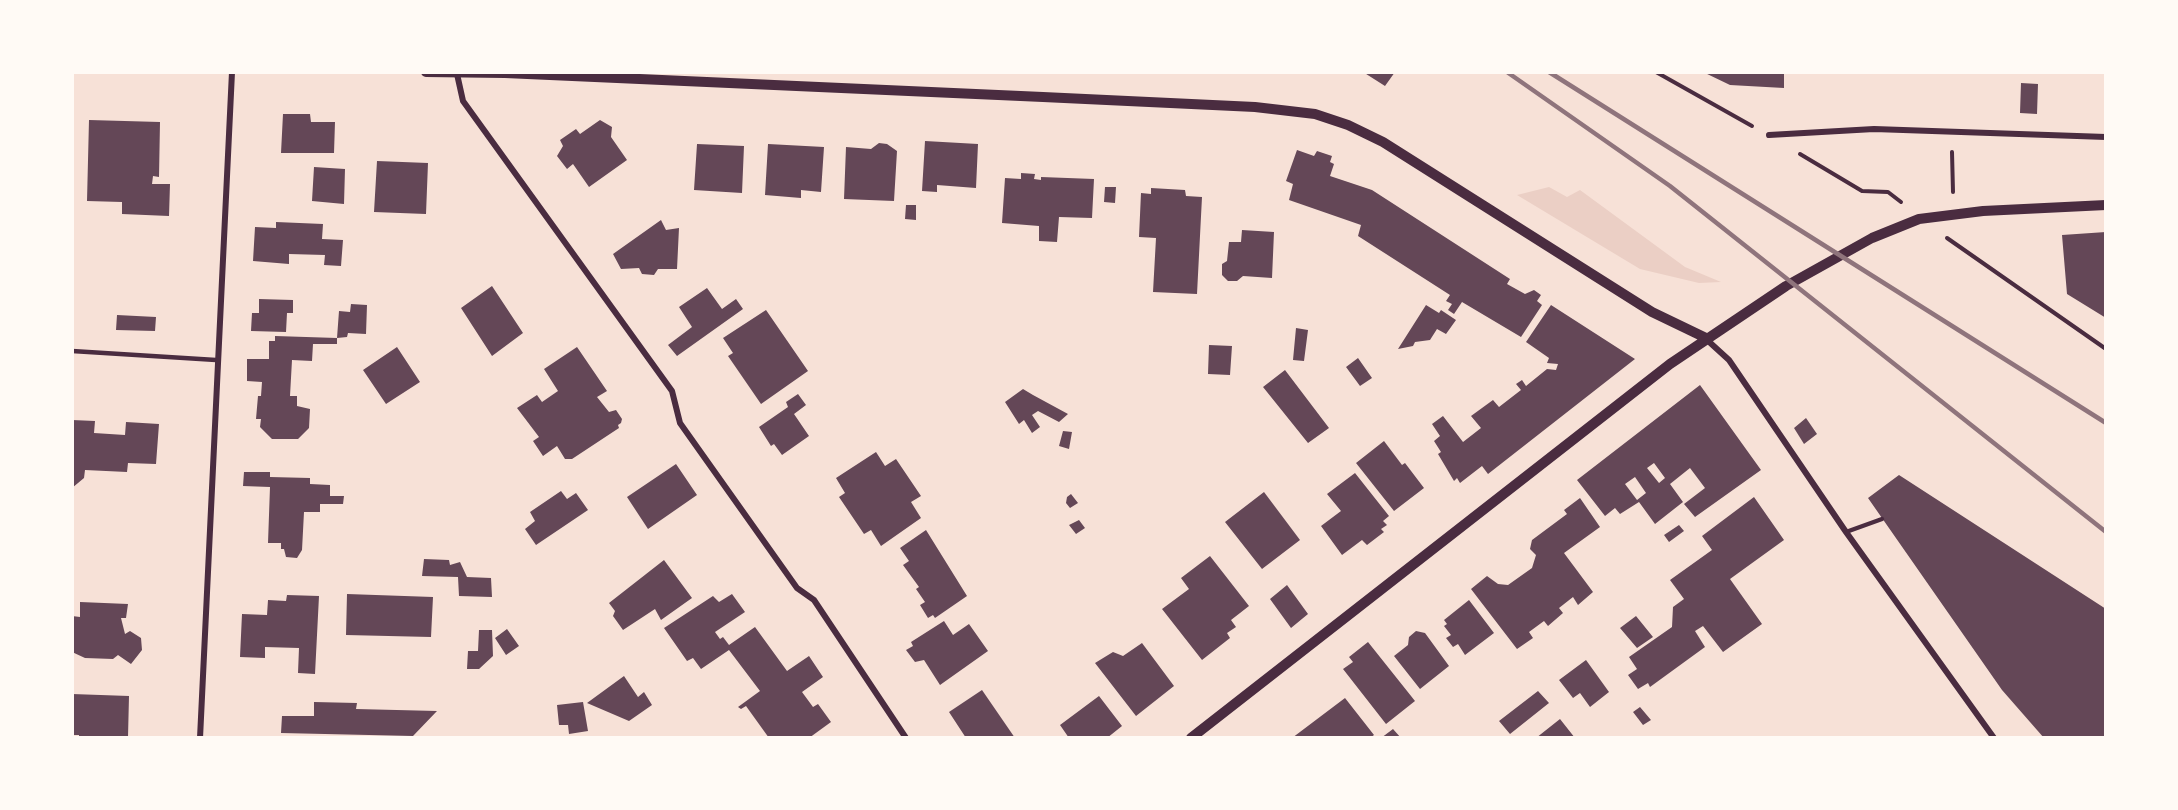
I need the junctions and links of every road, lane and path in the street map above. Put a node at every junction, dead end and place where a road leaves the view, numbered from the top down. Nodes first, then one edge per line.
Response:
1 (232, 72) edge
2 (426, 72) edge
3 (1656, 72) edge
4 (457, 74) junction
5 (1952, 133) junction
6 (1769, 135) junction
7 (2106, 137) edge
8 (2106, 205) edge
9 (1953, 214) junction
10 (1919, 219) junction
11 (1706, 338) junction
12 (2106, 350) edge
13 (72, 351) edge
14 (216, 360) junction
15 (1882, 519) dead end
16 (1846, 532) junction
17 (200, 738) edge
18 (906, 738) edge
19 (1191, 738) edge
20 (1994, 738) edge

1 - 14 street
2 - 4 street
3 - 6 path
4 - 11 street
4 - 18 street
5 - 6 street
5 - 7 street
5 - 9 path
6 - 10 path
8 - 9 street
9 - 10 street
10 - 11 street
10 - 12 path
11 - 16 street
11 - 19 street
13 - 14 lane
14 - 17 street
15 - 16 lane
16 - 20 street

